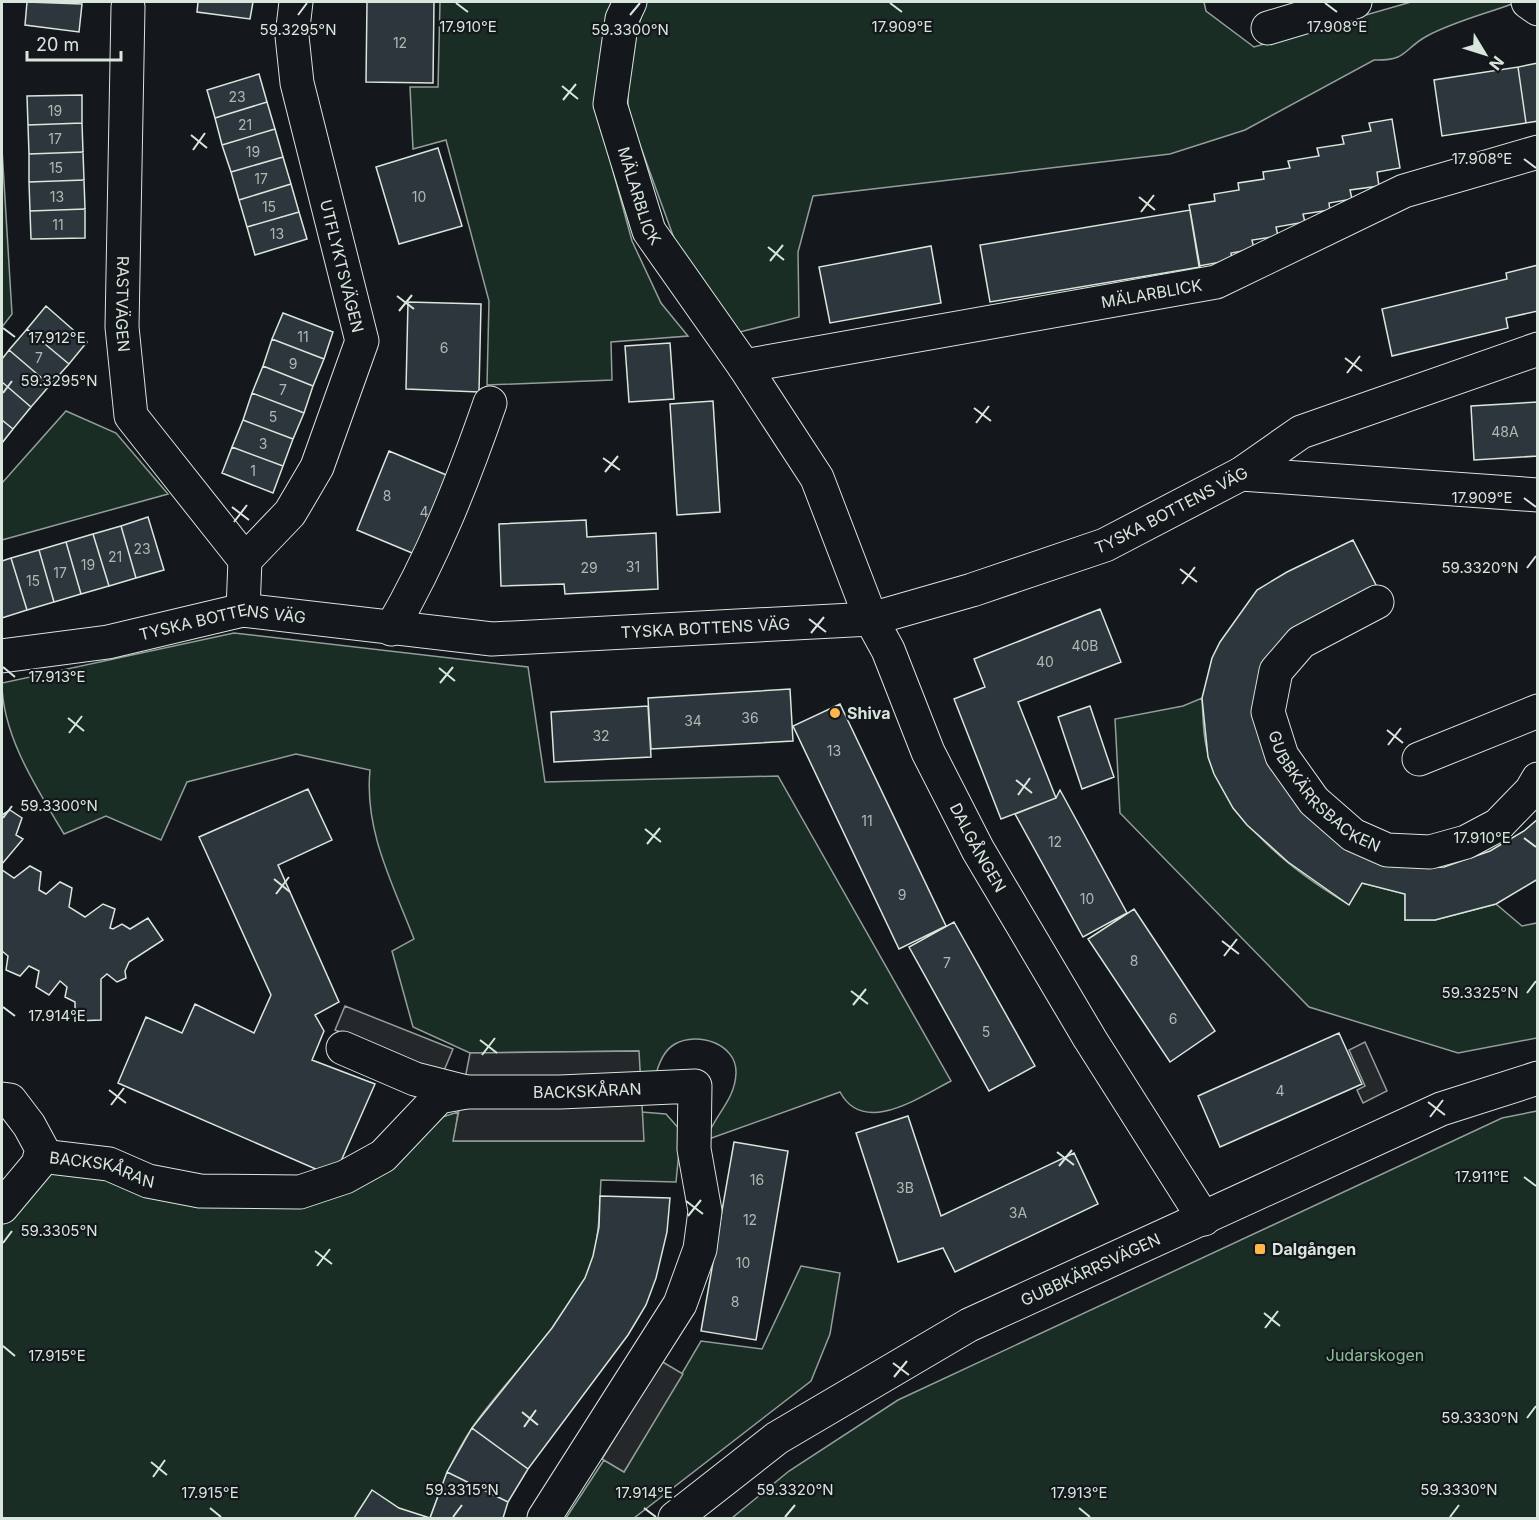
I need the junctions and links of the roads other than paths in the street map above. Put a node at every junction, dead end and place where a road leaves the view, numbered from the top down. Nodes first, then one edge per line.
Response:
1 (296, 2) edge
2 (630, 2) edge
3 (1355, 2) edge
4 (1528, 2) edge
5 (128, 7) dead end
6 (1538, 9) edge
7 (1268, 28) dead end
8 (1538, 152) edge
9 (1538, 349) edge
10 (744, 366) junction
11 (490, 403) dead end
12 (1241, 474) junction
13 (1538, 495) edge
14 (245, 560) junction
15 (1377, 602) dead end
16 (243, 610) junction
17 (871, 619) junction
18 (391, 629) junction
19 (2, 656) edge
20 (1538, 711) edge
21 (1419, 759) dead end
22 (1538, 779) edge
23 (343, 1048) dead end
24 (1538, 1078) edge
25 (466, 1092) junction
26 (2, 1100) edge
27 (41, 1156) junction
28 (2, 1207) edge
29 (1204, 1219) junction
30 (544, 1518) edge
31 (675, 1518) edge

1 - 14 street, UTFLYKTSVÄGEN
2 - 10 street, MÄLARBLICK
3 - 7 street
4 - 6 street
5 - 14 street, RASTVÄGEN
8 - 10 street, MÄLARBLICK
9 - 12 street, TYSKA BOTTENS VÄG
10 - 17 street, MÄLARBLICK
11 - 18 street
12 - 13 street
12 - 17 street, TYSKA BOTTENS VÄG
14 - 16 street
15 - 22 street, GUBBKÄRRSBACKEN
16 - 18 street, TYSKA BOTTENS VÄG
16 - 19 street, TYSKA BOTTENS VÄG
17 - 18 street, TYSKA BOTTENS VÄG
17 - 29 street, DALGÅNGEN
20 - 21 street
23 - 25 street
24 - 29 street, GUBBKÄRRSVÄGEN
25 - 27 street, BACKSKÅRAN
25 - 30 street, BACKSKÅRAN
26 - 27 street, BACKSKÅRAN
27 - 28 street, BACKSKÅRAN
29 - 31 street, GUBBKÄRRSVÄGEN

